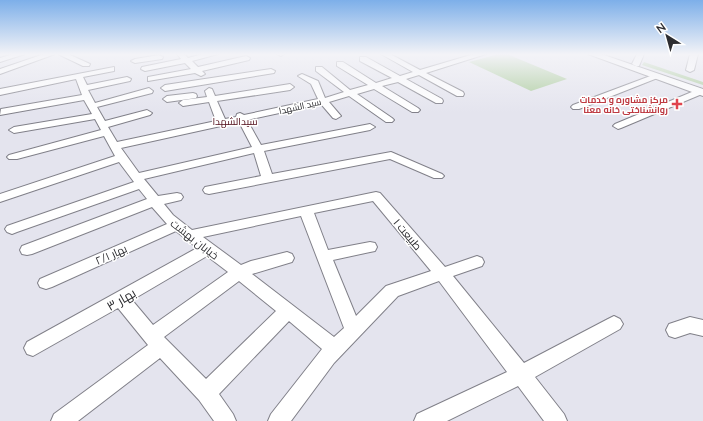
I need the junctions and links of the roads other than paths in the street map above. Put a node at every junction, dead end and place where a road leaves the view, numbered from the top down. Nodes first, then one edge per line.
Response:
1 (90, 74) edge
2 (178, 74) edge
3 (200, 74) edge
4 (254, 74) edge
5 (325, 74) edge
6 (355, 74) edge
7 (391, 74) edge
8 (409, 74) edge
9 (423, 74) edge
10 (647, 74) edge
11 (660, 74) edge
12 (79, 76) junction
13 (302, 76) dead end
14 (397, 77) junction
15 (656, 77) junction
16 (127, 79) dead end
17 (151, 79) dead end
18 (207, 81) junction
19 (372, 84) junction
20 (290, 87) dead end
21 (165, 88) dead end
22 (149, 91) dead end
23 (702, 91) edge
24 (348, 92) junction
25 (460, 94) dead end
26 (211, 96) junction
27 (87, 97) junction
28 (167, 100) dead end
29 (322, 100) junction
30 (439, 101) dead end
31 (1, 102) edge
32 (183, 103) dead end
33 (576, 108) dead end
34 (415, 110) dead end
35 (147, 113) dead end
36 (98, 116) junction
37 (336, 116) dead end
38 (241, 118) junction
39 (389, 120) dead end
40 (221, 122) junction
41 (618, 126) dead end
42 (370, 127) dead end
43 (105, 128) junction
44 (14, 130) dead end
45 (116, 149) junction
46 (258, 149) junction
47 (13, 157) dead end
48 (438, 176) dead end
49 (268, 178) junction
50 (139, 181) junction
51 (209, 190) dead end
52 (177, 197) dead end
53 (0, 198) edge
54 (155, 201) junction
55 (306, 211) junction
56 (177, 225) junction
57 (12, 229) dead end
58 (190, 235) junction
59 (370, 247) dead end
60 (208, 249) junction
61 (27, 250) dead end
62 (324, 256) junction
63 (287, 258) dead end
64 (477, 262) dead end
65 (239, 273) junction
66 (442, 274) junction
67 (46, 283) dead end
68 (120, 299) junction
69 (288, 310) junction
70 (614, 324) dead end
71 (703, 328) edge
72 (353, 330) junction
73 (675, 330) dead end
74 (156, 341) junction
75 (33, 348) dead end
76 (335, 349) junction
77 (521, 375) junction
78 (206, 393) junction
79 (61, 421) edge
80 (226, 421) edge
81 (278, 421) edge
82 (424, 421) edge
83 (557, 421) edge

1 - 12 street
2 - 17 street
3 - 18 street
4 - 18 street
5 - 24 street
6 - 19 street
7 - 14 street
8 - 14 street, سید الشهدا
9 - 25 street
10 - 15 main road
11 - 23 main road
12 - 27 street, خیابان بهشت
12 - 31 street
13 - 29 street
14 - 19 street, سید الشهدا
14 - 30 street
15 - 23 main road
15 - 33 street
16 - 27 street
18 - 21 street
18 - 26 street
19 - 24 street, سید الشهدا
19 - 34 street
20 - 26 street
22 - 27 street
23 - 41 street
24 - 29 street, سید الشهدا
24 - 39 street
26 - 28 street
26 - 32 street
26 - 40 street
27 - 31 street
27 - 36 street, خیابان بهشت
29 - 37 street
29 - 38 street, سید الشهدا
35 - 43 street
36 - 43 street, خیابان بهشت
36 - 44 street
38 - 40 street, سید الشهدا
38 - 46 street
40 - 45 street, سید الشهدا
42 - 46 street
43 - 45 street, خیابان بهشت
43 - 47 street
45 - 50 street, خیابان بهشت
45 - 53 street, سید الشهدا
46 - 49 street
46 - 50 street
48 - 49 street
49 - 51 street
50 - 54 street, خیابان بهشت
50 - 57 street
52 - 54 street
54 - 56 street, خیابان بهشت
54 - 61 street
55 - 58 street, طبیعت ۱
55 - 62 street
55 - 66 street, طبیعت ۱
56 - 58 street, خیابان بهشت
56 - 67 street, بهار ۲/۱
58 - 60 street, خیابان بهشت
59 - 62 street
60 - 65 street, خیابان بهشت
60 - 68 street, بهار ۳
62 - 72 street
63 - 65 street
64 - 66 street
65 - 69 street, خیابان بهشت
65 - 74 street
66 - 72 street
66 - 77 street, طبیعت ۱
68 - 74 street
68 - 75 street, بهار ۳
69 - 76 street, خیابان بهشت
69 - 78 street
70 - 77 street
71 - 73 street
72 - 76 street
74 - 78 street
74 - 79 street
76 - 81 street
77 - 82 street
77 - 83 street, طبیعت ۱
78 - 80 street

